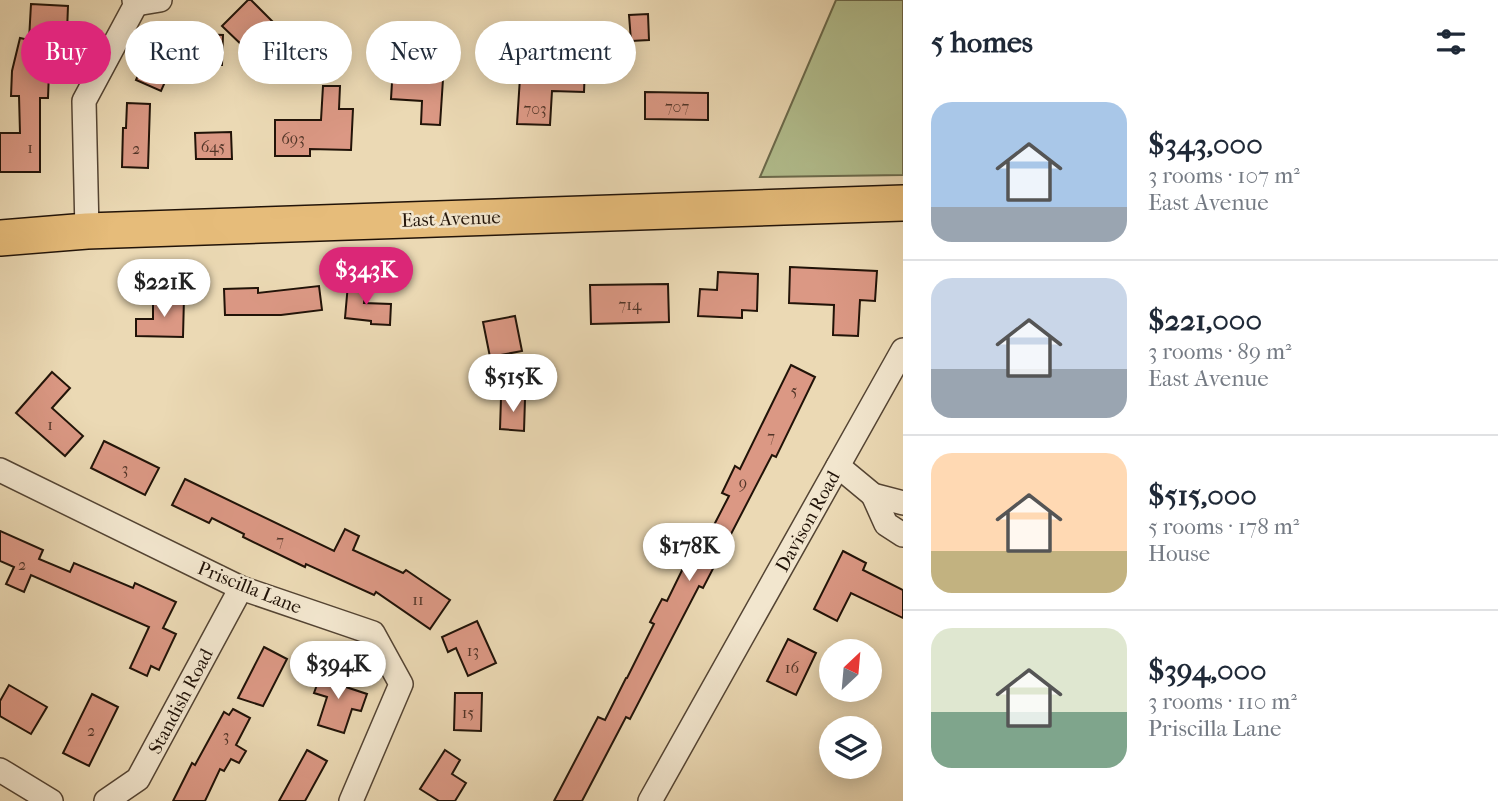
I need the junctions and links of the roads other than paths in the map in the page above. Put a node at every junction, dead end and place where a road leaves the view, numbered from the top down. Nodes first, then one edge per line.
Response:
1 (160, 0) edge
2 (135, 2) edge
3 (903, 202) edge
4 (87, 231) junction
5 (0, 238) edge
6 (903, 350) edge
7 (838, 466) junction
8 (0, 470) edge
9 (873, 495) junction
10 (903, 503) edge
11 (903, 535) edge
12 (241, 587) junction
13 (0, 770) edge
14 (51, 801) edge
15 (106, 801) edge
16 (351, 801) edge
17 (650, 801) edge

1 - 2 street
2 - 4 street
3 - 4 highway, East Avenue
4 - 5 highway, East Avenue
6 - 7 street, Davison Road
7 - 9 street
7 - 17 street, Davison Road
8 - 12 street, Priscilla Lane
9 - 10 street
9 - 11 street
12 - 15 street, Standish Road
12 - 16 street, Priscilla Lane
13 - 14 street

